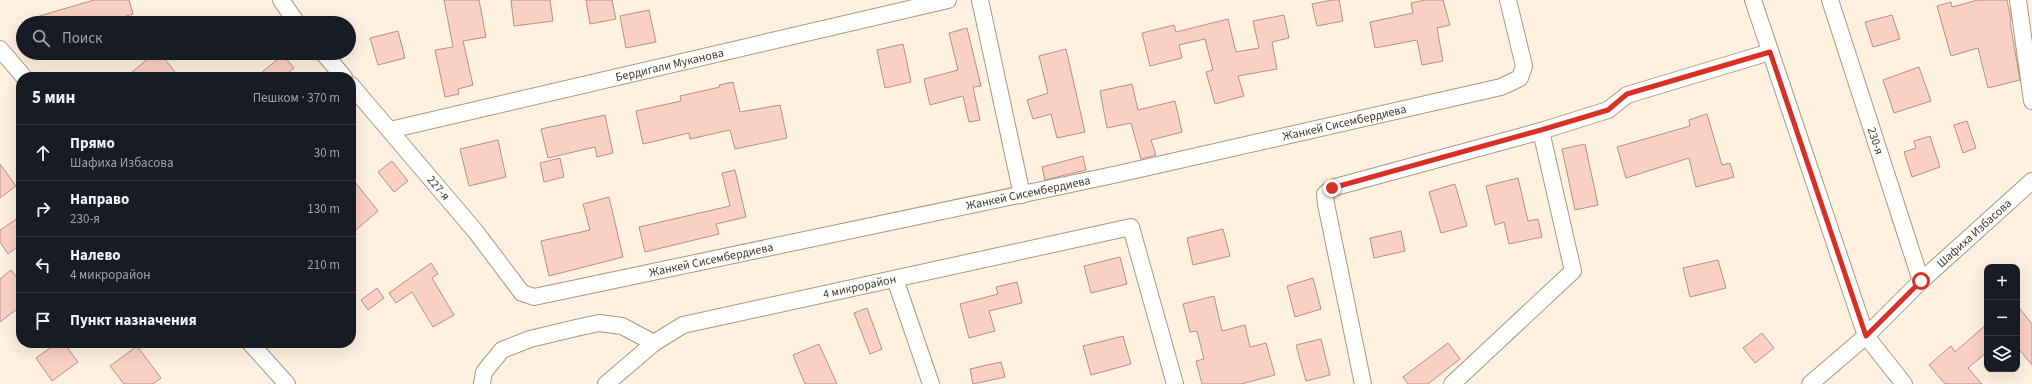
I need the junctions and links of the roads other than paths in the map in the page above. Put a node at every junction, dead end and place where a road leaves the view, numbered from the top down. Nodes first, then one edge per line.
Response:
1 (282, 0) edge
2 (948, 0) edge
3 (980, 0) edge
4 (1508, 0) edge
5 (1753, 0) edge
6 (1830, 0) edge
7 (2018, 0) edge
8 (292, 16) edge
9 (0, 49) edge
10 (1770, 52) junction
11 (329, 60) edge
12 (20, 72) edge
13 (340, 72) edge
14 (356, 91) edge
15 (2032, 101) edge
16 (390, 130) junction
17 (1541, 130) junction
18 (2032, 181) edge
19 (1022, 195) junction
20 (895, 279) junction
21 (1921, 281) junction
22 (522, 293) joint
23 (1866, 336) junction
24 (654, 343) junction
25 (255, 348) edge
26 (287, 384) edge
27 (482, 384) edge
28 (606, 384) edge
29 (931, 384) edge
30 (1175, 384) edge
31 (1363, 384) edge
32 (1452, 384) edge
33 (1810, 384) edge
34 (1904, 384) edge

1 - 8 street
2 - 16 street, Бердигали Муканова
3 - 19 street
4 - 19 street, Жанкей Сисембердиева
5 - 10 street
6 - 21 street, 230-я
7 - 15 street
9 - 12 street
10 - 17 street
10 - 23 street
11 - 13 street
14 - 16 street, 227-я
16 - 22 street, 227-я
17 - 31 street
17 - 32 street
18 - 21 street, Шафиха Избасова
19 - 22 street, Жанкей Сисембердиева
20 - 24 street, 4 микрорайон
20 - 29 street
20 - 30 street, 4 микрорайон
21 - 23 street, Шафиха Избасова
23 - 33 street, Шафиха Избасова
23 - 34 street
24 - 27 street
24 - 28 street, 4 микрорайон
25 - 26 street

